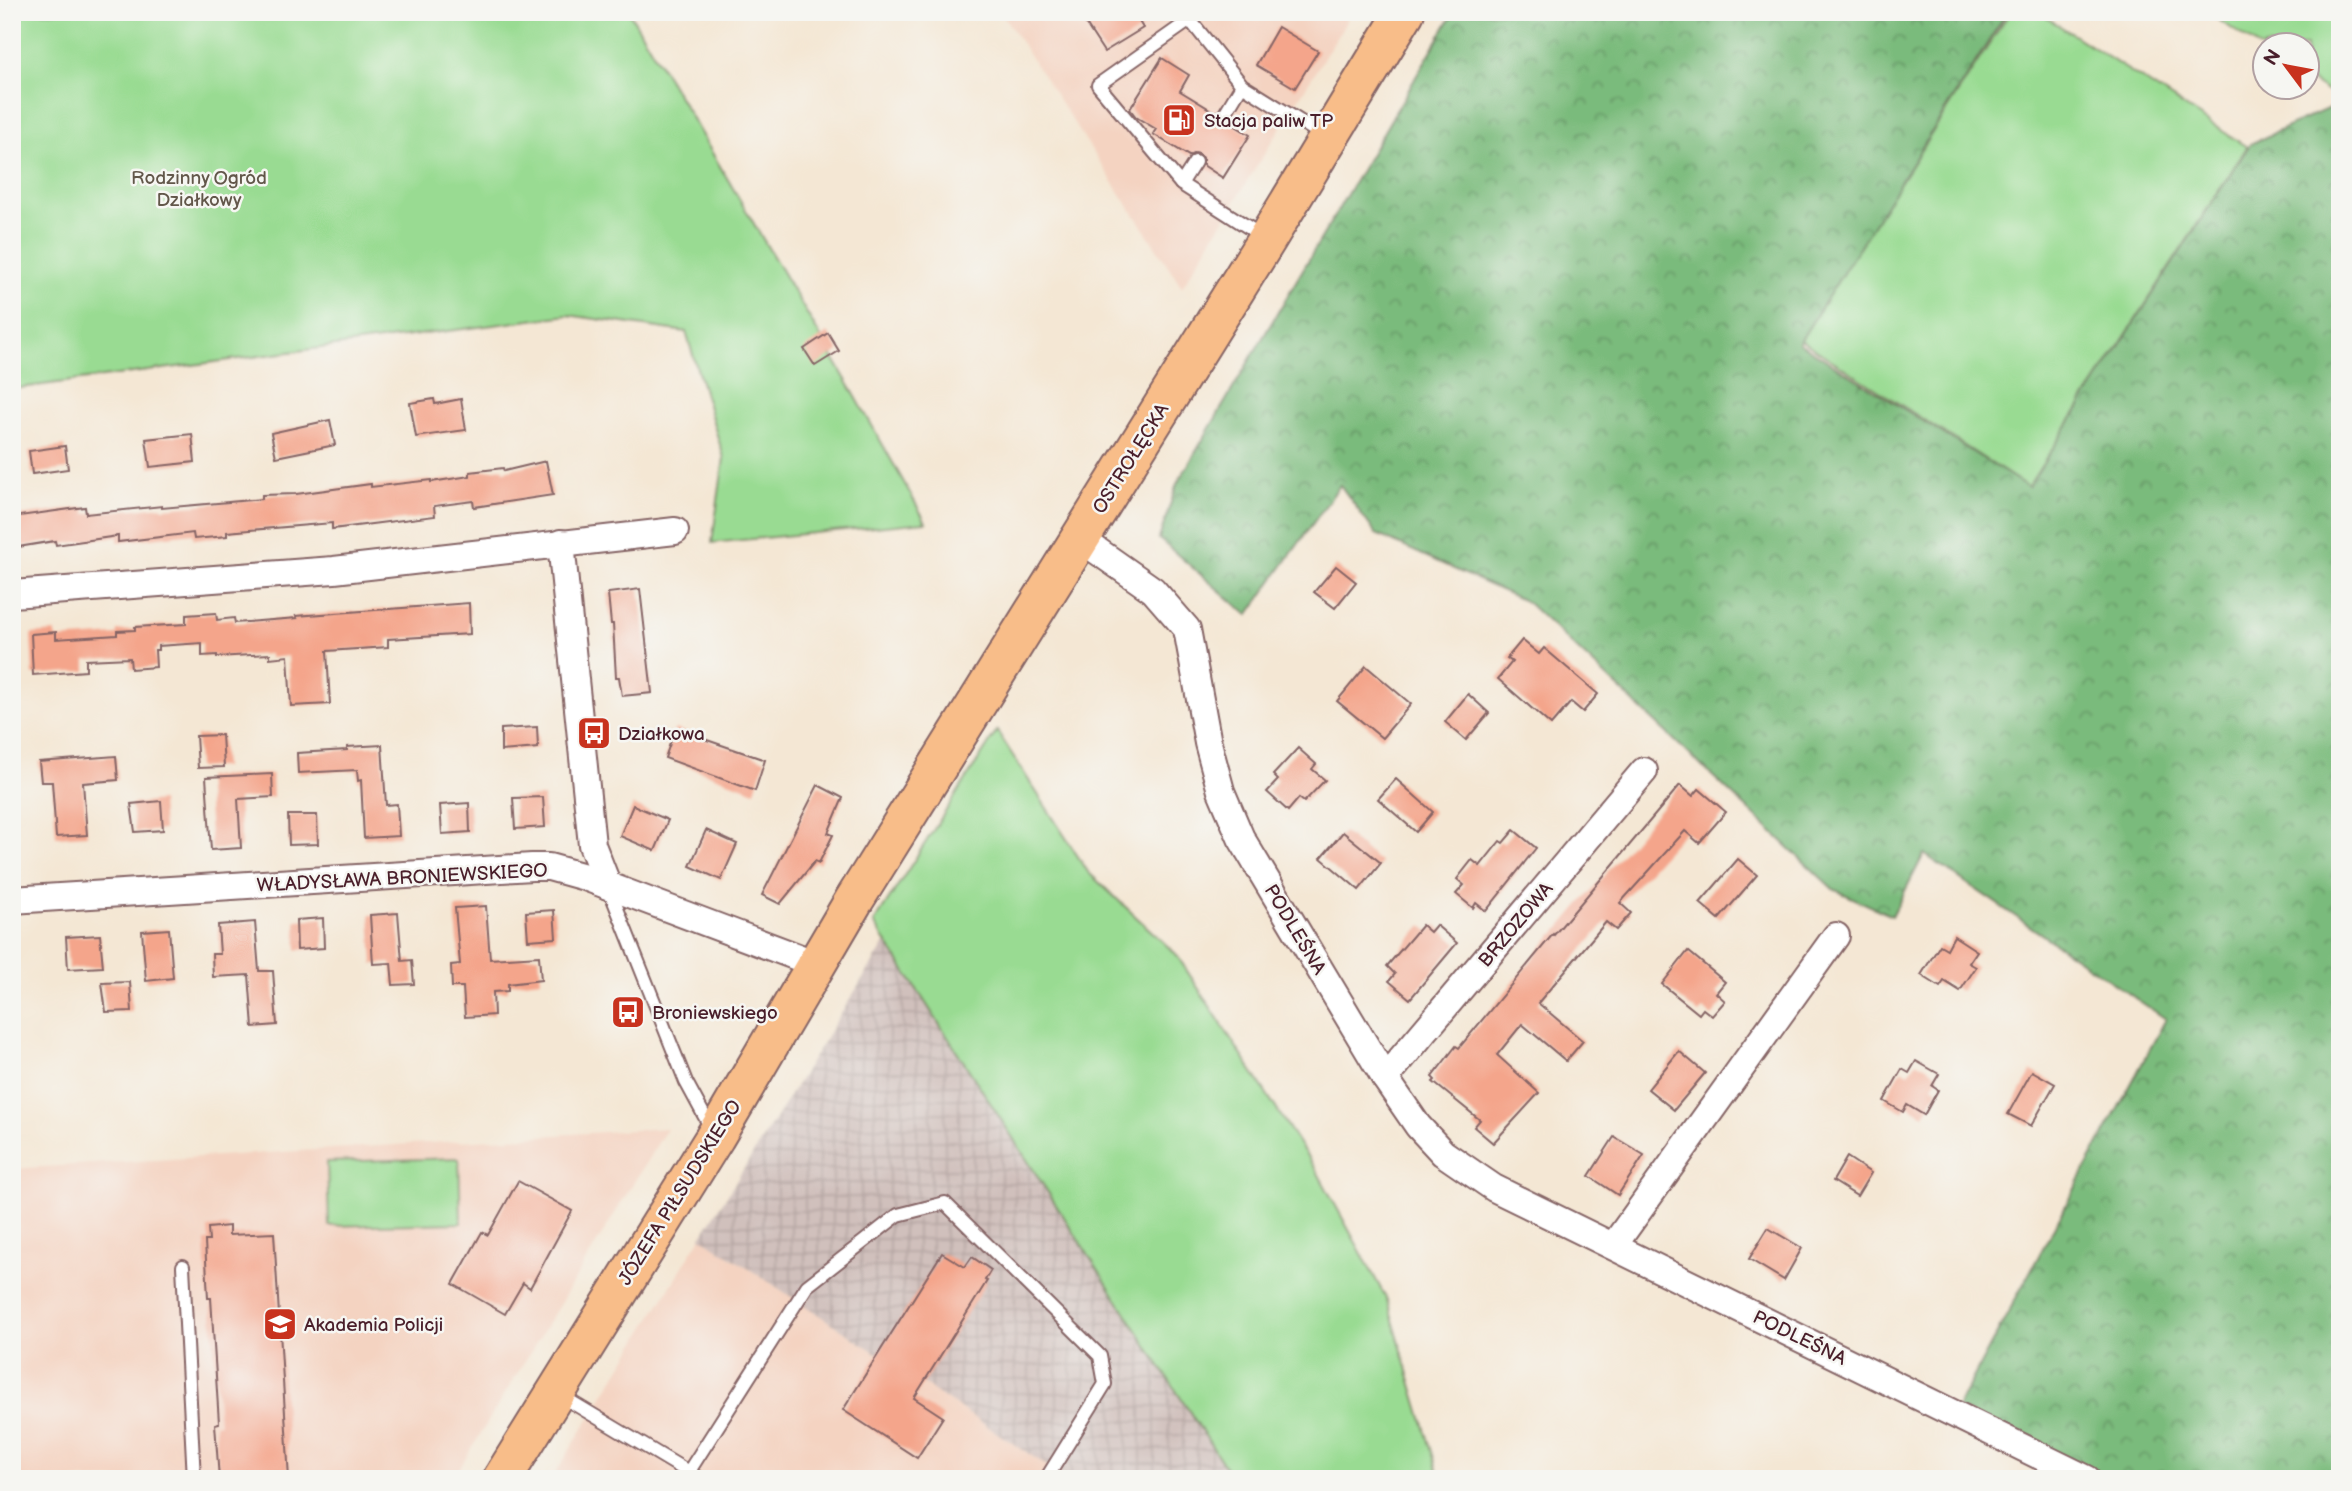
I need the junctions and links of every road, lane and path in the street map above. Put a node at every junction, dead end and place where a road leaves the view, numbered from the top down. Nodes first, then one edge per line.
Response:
1 (1405, 12) edge
2 (1189, 16) edge
3 (1242, 85) junction
4 (1224, 115) dead end
5 (1329, 139) junction
6 (1195, 162) dead end
7 (1181, 184) junction
8 (1267, 239) junction
9 (675, 531) dead end
10 (1079, 538) junction
11 (561, 543) junction
12 (12, 594) edge
13 (1644, 771) dead end
14 (608, 886) junction
15 (12, 900) edge
16 (853, 902) joint
17 (1836, 936) dead end
18 (816, 964) junction
19 (1385, 1078) junction
20 (715, 1137) junction
21 (1614, 1245) junction
22 (183, 1266) dead end
23 (555, 1392) junction
24 (690, 1476) edge
25 (194, 1479) edge
26 (502, 1479) edge
27 (1046, 1479) edge
28 (2087, 1479) edge

1 - 5 main road, OSTROŁĘCKA
2 - 3 lane
2 - 7 lane
3 - 4 lane
3 - 5 lane
5 - 8 main road, OSTROŁĘCKA
6 - 7 lane
7 - 8 lane
8 - 10 main road, OSTROŁĘCKA
9 - 11 street
10 - 16 main road, OSTROŁĘCKA
10 - 19 street, PODLEŚNA
11 - 12 street
11 - 14 street
13 - 19 street, BRZOZOWA
14 - 15 street, WŁADYSŁAWA BRONIEWSKIEGO
14 - 18 street, WŁADYSŁAWA BRONIEWSKIEGO
14 - 20 lane
16 - 18 main road, JÓZEFA PIŁSUDSKIEGO
17 - 21 street
18 - 20 main road, JÓZEFA PIŁSUDSKIEGO
19 - 21 street, PODLEŚNA
20 - 23 main road, JÓZEFA PIŁSUDSKIEGO
21 - 28 street, PODLEŚNA
22 - 25 lane
23 - 24 lane
23 - 26 main road, JÓZEFA PIŁSUDSKIEGO
24 - 27 lane

